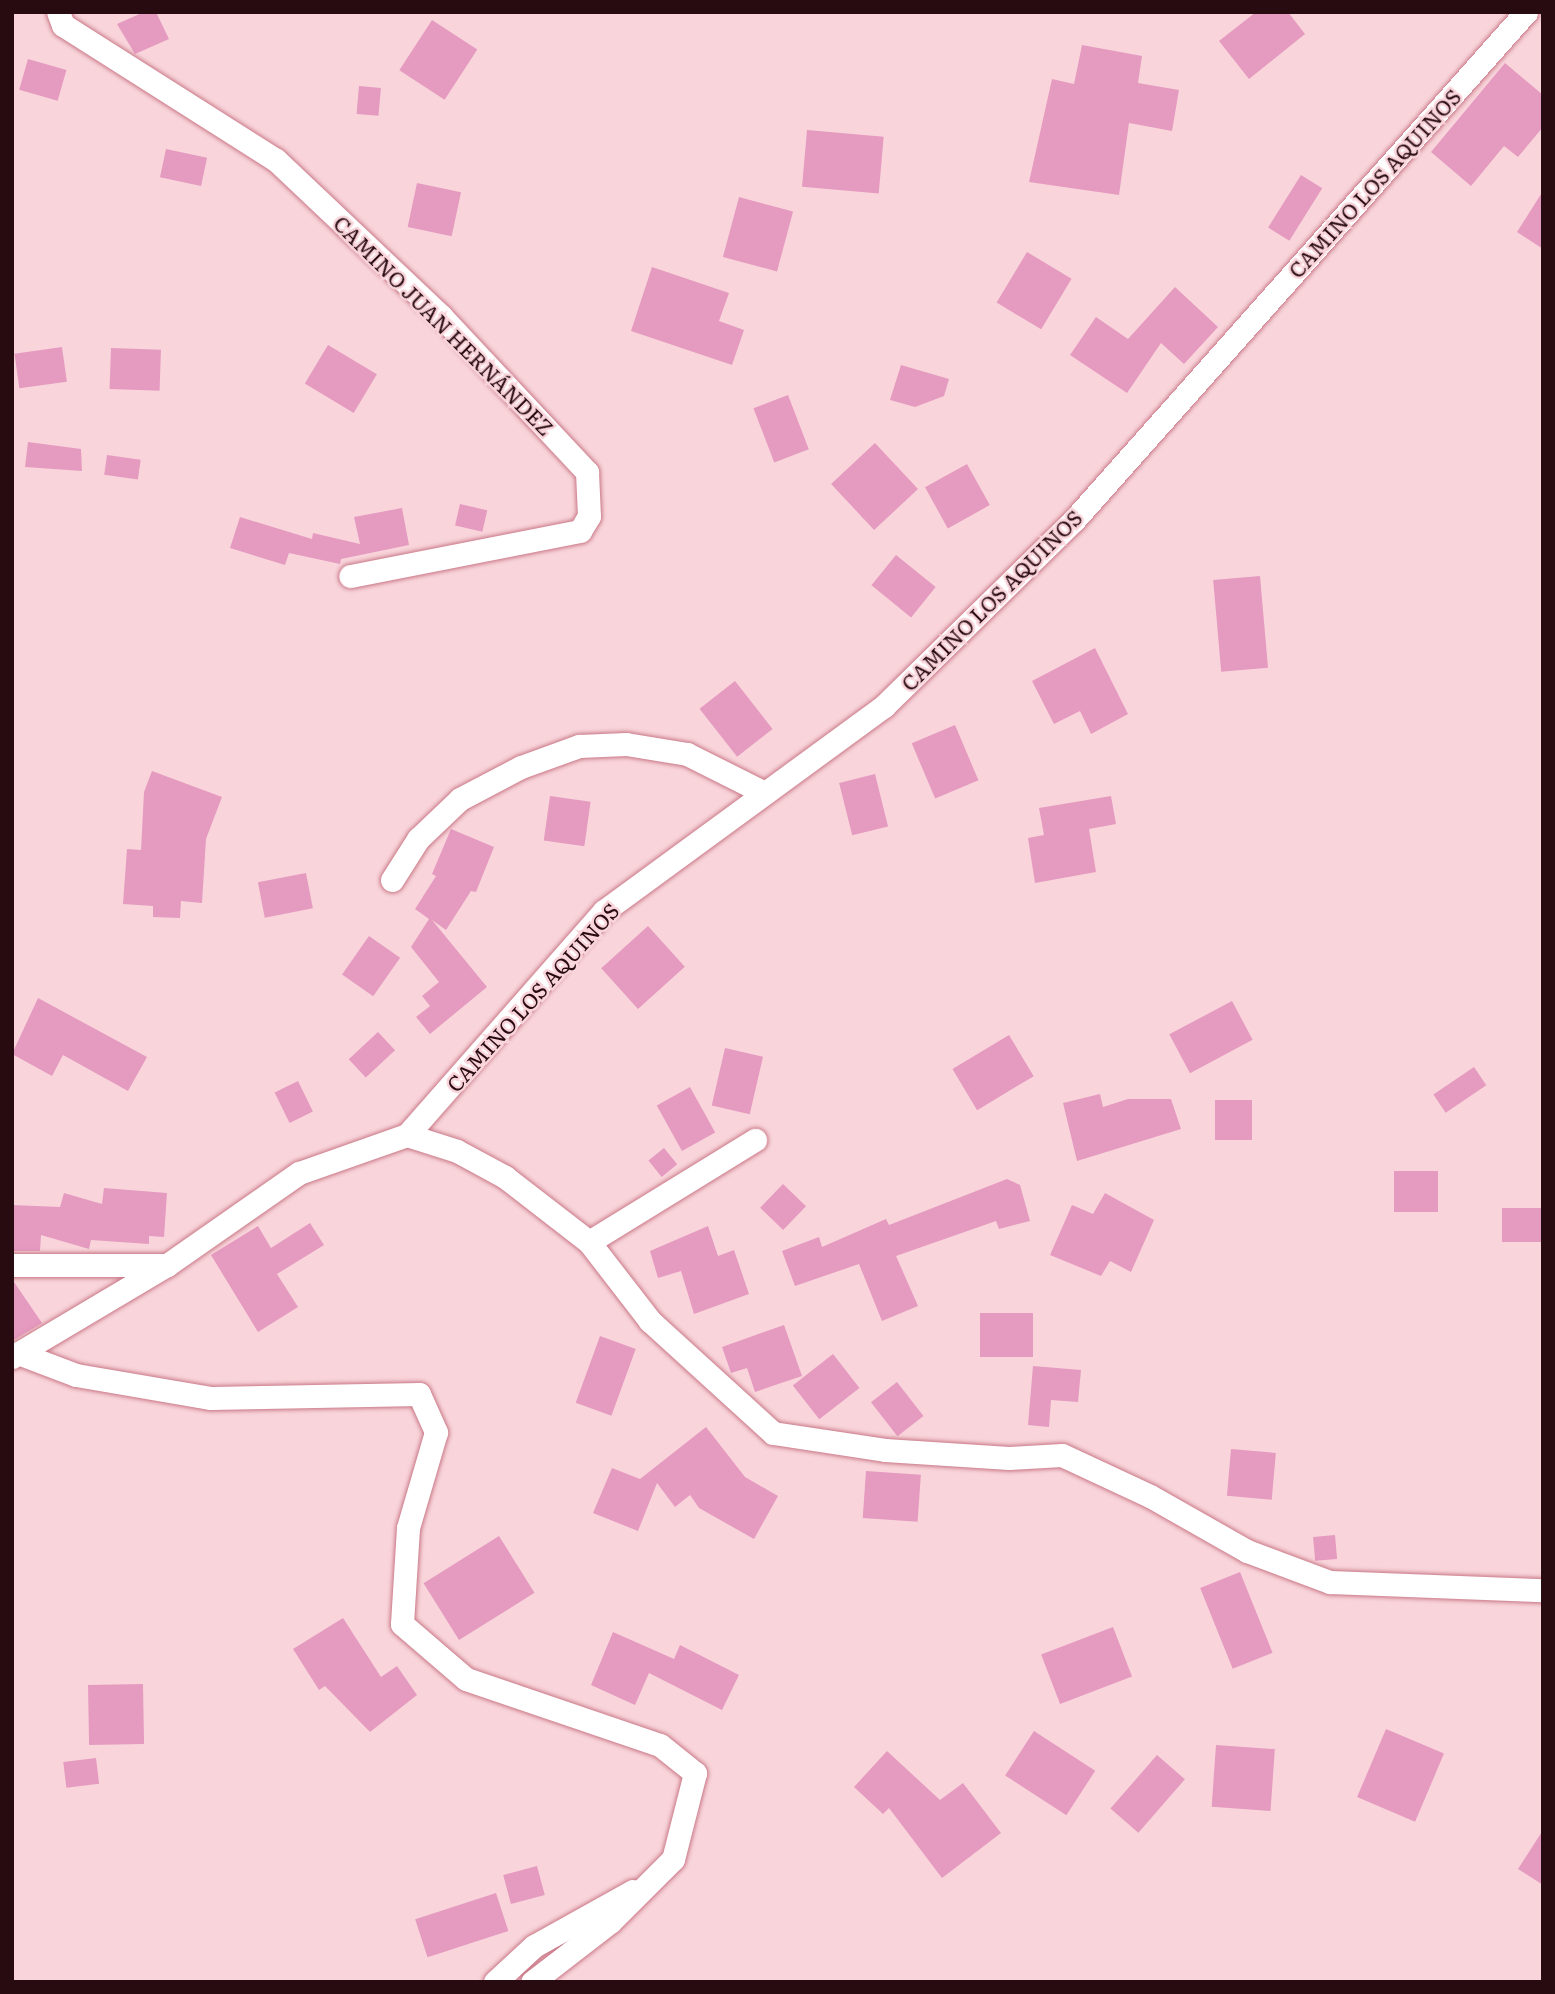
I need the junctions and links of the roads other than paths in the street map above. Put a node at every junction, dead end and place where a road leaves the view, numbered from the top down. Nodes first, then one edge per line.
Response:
1 (58, 12) edge
2 (1526, 12) edge
3 (350, 576) dead end
4 (765, 793) junction
5 (392, 880) dead end
6 (407, 1135) junction
7 (755, 1140) dead end
8 (589, 1242) junction
9 (12, 1265) edge
10 (167, 1265) junction
11 (15, 1355) edge
12 (1543, 1590) edge
13 (648, 1884) junction
14 (495, 1982) edge
15 (533, 1982) edge

1 - 3 street, CAMINO JUAN HERNÁNDEZ
2 - 4 street, CAMINO LOS AQUINOS
4 - 5 street
4 - 6 street, CAMINO LOS AQUINOS
6 - 8 street
6 - 10 street
7 - 8 street
8 - 12 street
9 - 10 street
10 - 11 street
11 - 13 street
13 - 14 street
13 - 15 street

